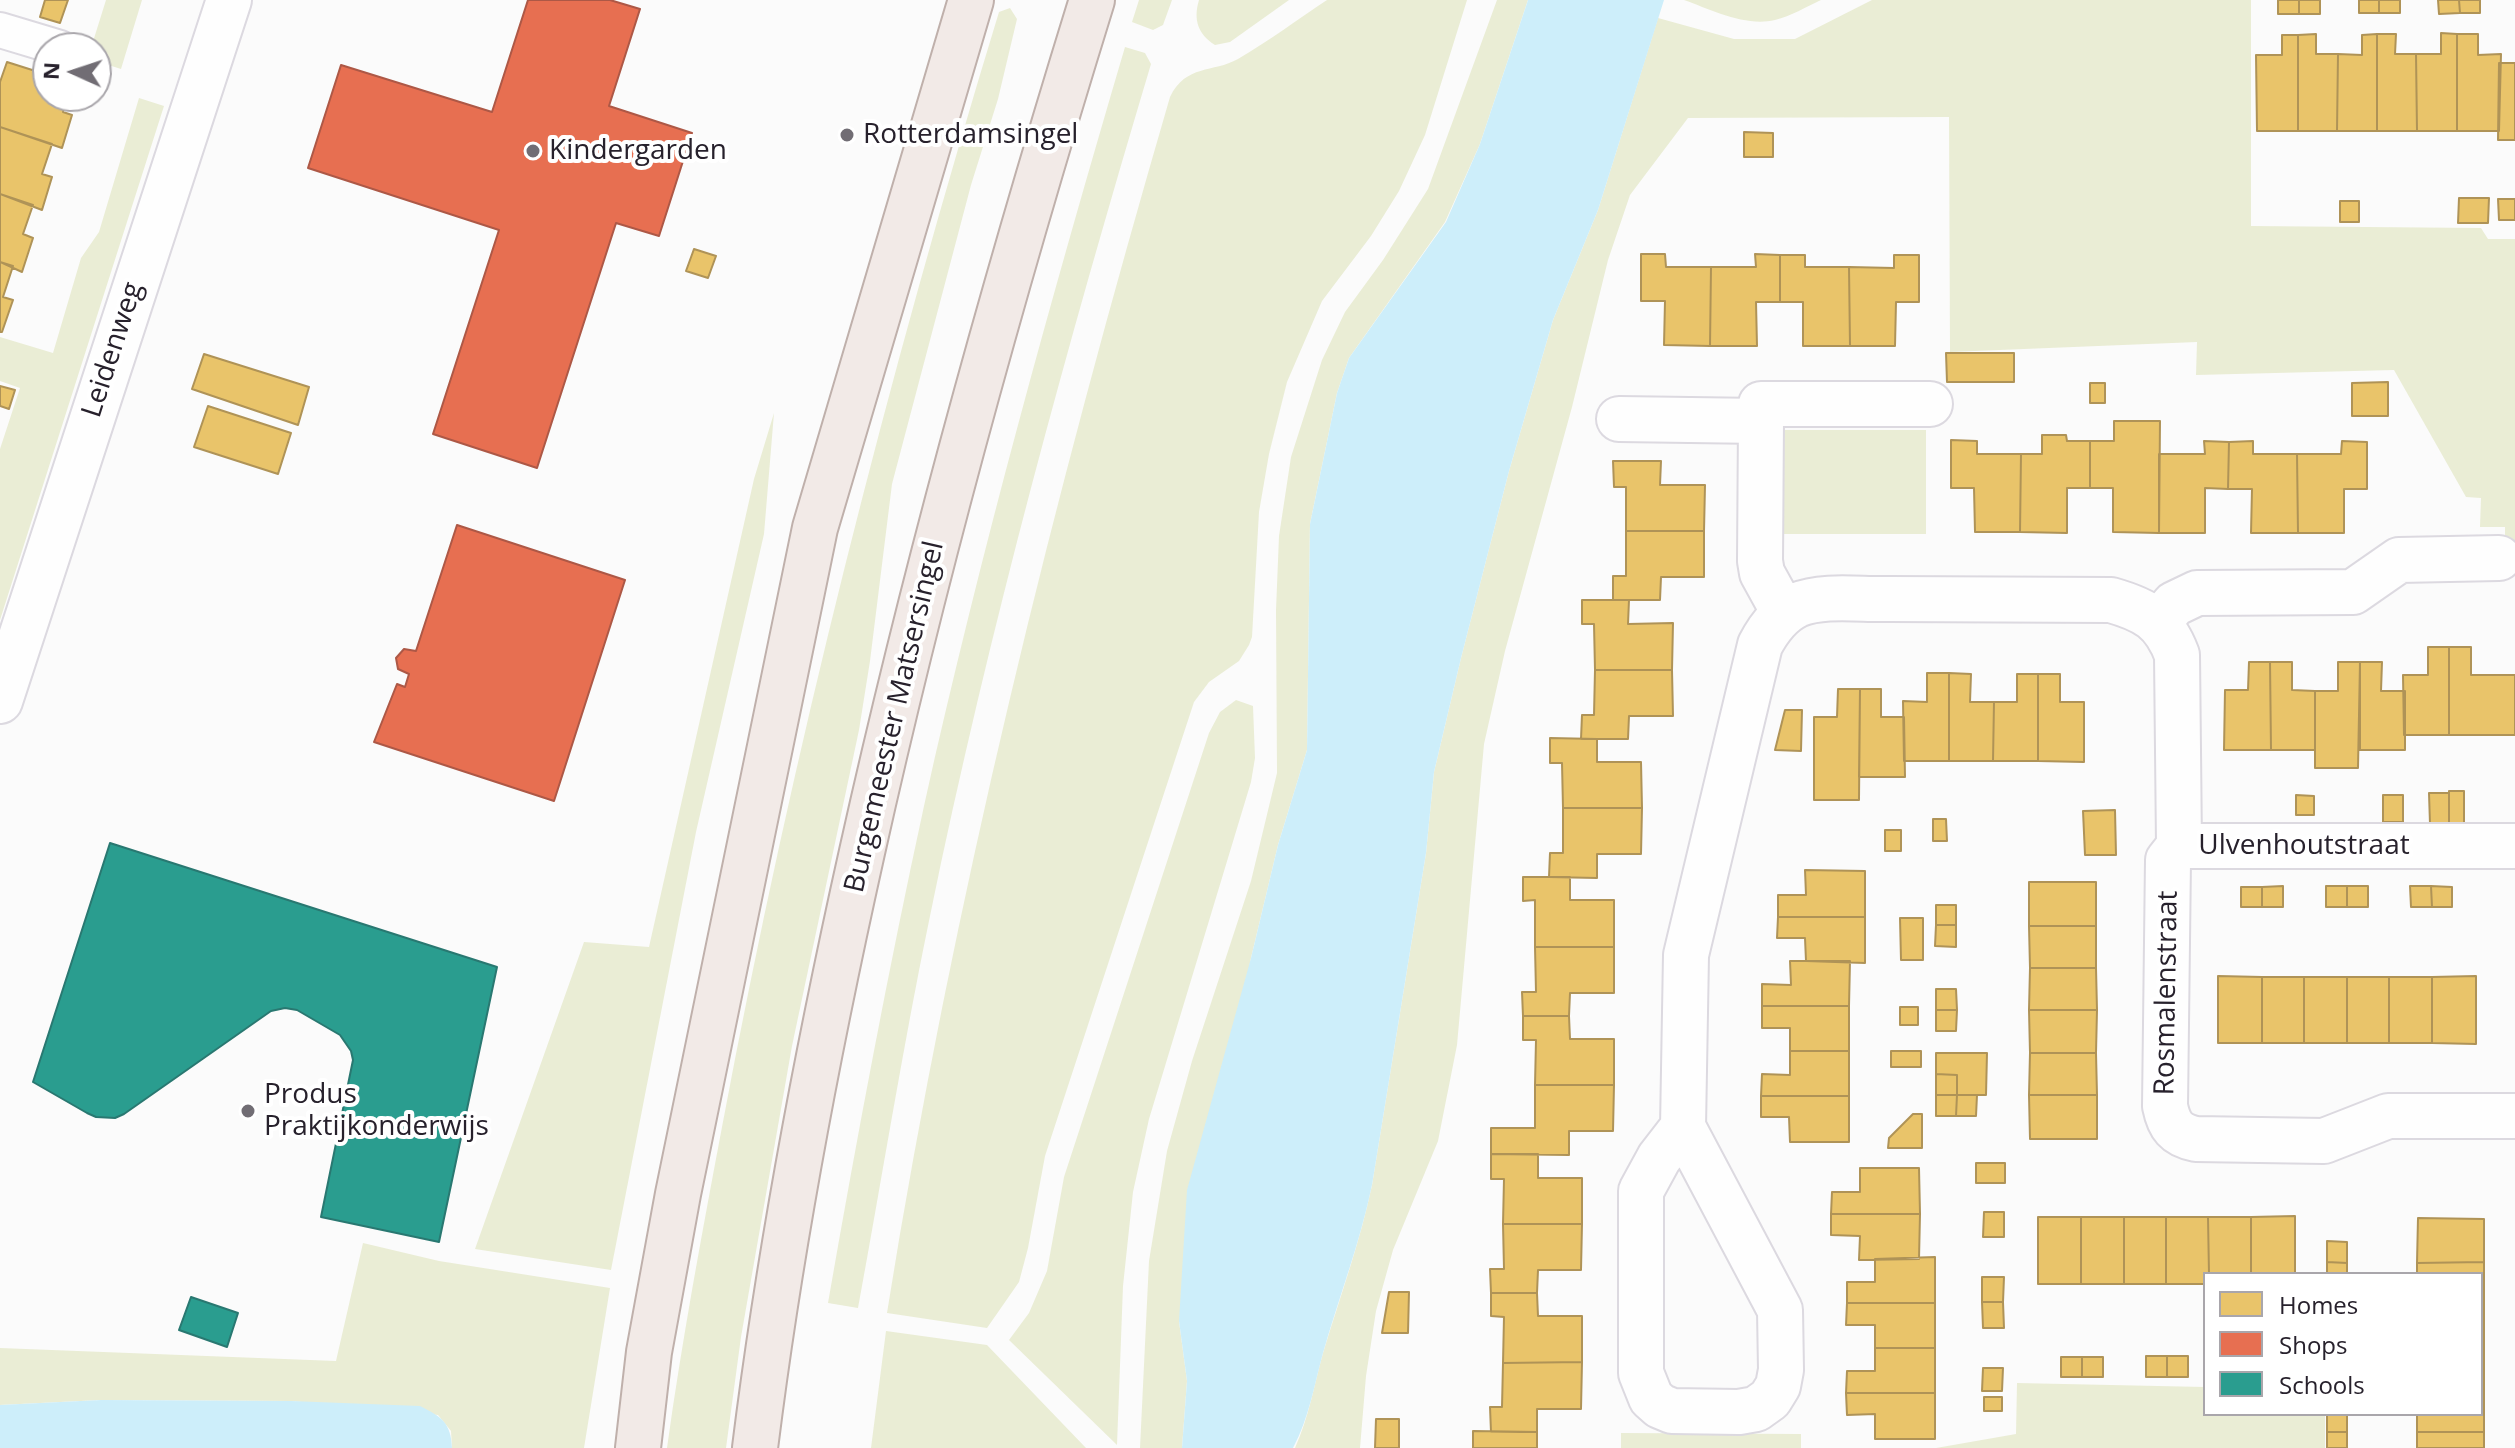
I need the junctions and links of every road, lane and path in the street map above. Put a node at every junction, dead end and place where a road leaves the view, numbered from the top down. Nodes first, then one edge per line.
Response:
1 (229, 0) edge
2 (971, 0) edge
3 (1092, 0) edge
4 (0, 30) edge
5 (32, 40) edge
6 (1930, 404) dead end
7 (1619, 419) dead end
8 (1761, 421) junction
9 (2499, 558) dead end
10 (1784, 613) junction
11 (2159, 622) junction
12 (0, 701) edge
13 (2179, 846) junction
14 (2515, 846) edge
15 (2515, 1116) edge
16 (1683, 1127) junction
17 (638, 1448) edge
18 (755, 1448) edge

1 - 12 street, Leidenweg
2 - 17 main road
3 - 18 main road, Burgemeester Matsersingel
4 - 5 street
6 - 8 street
7 - 8 street
8 - 10 street
9 - 11 street
10 - 11 street
10 - 16 street
11 - 13 street, Ulvenhoutstraat
13 - 14 street, Ulvenhoutstraat
13 - 15 street, Rosmalenstraat
16 - 16 street

